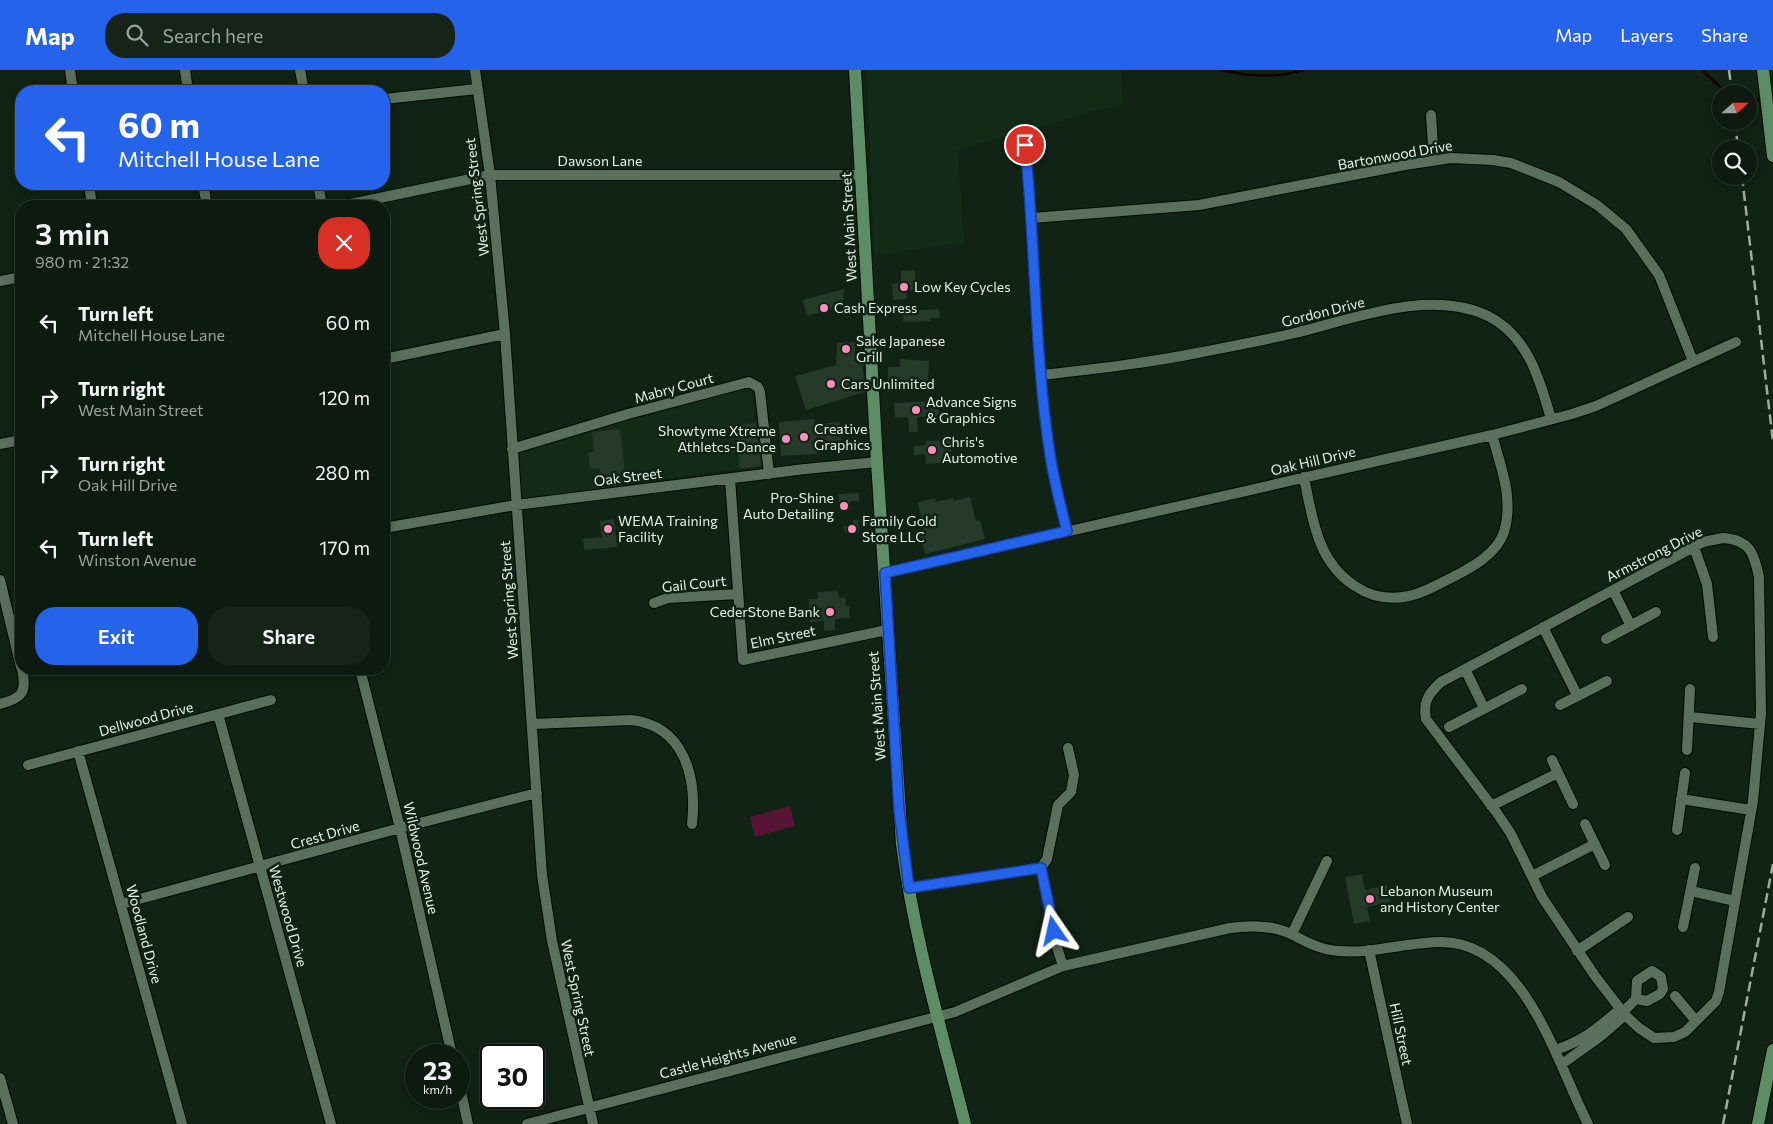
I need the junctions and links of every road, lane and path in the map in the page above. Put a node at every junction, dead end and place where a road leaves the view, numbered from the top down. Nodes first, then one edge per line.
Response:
1 (70, 70) edge
2 (185, 70) edge
3 (300, 70) edge
4 (475, 70) edge
5 (855, 70) edge
6 (1763, 70) edge
7 (72, 85) edge
8 (187, 85) edge
9 (303, 85) edge
10 (477, 89) junction
11 (390, 98) edge
12 (1431, 115) dead end
13 (1025, 145) dead end
14 (1773, 156) edge
15 (1434, 160) junction
16 (862, 174) junction
17 (490, 175) junction
18 (370, 200) edge
19 (1032, 218) junction
20 (15, 278) edge
21 (0, 282) edge
22 (505, 334) junction
23 (1736, 342) dead end
24 (390, 358) edge
25 (1693, 361) junction
26 (1041, 375) junction
27 (1551, 419) junction
28 (1492, 435) junction
29 (15, 441) edge
30 (0, 444) edge
31 (512, 449) junction
32 (877, 462) junction
33 (769, 474) junction
34 (1304, 477) junction
35 (730, 479) junction
36 (516, 505) junction
37 (390, 527) edge
38 (1067, 531) junction
39 (1694, 548) junction
40 (885, 573) junction
41 (0, 580) edge
42 (1613, 590) junction
43 (738, 594) junction
44 (654, 603) dead end
45 (1656, 612) dead end
46 (1631, 626) junction
47 (1543, 628) junction
48 (887, 630) junction
49 (1714, 637) dead end
50 (1606, 639) dead end
51 (15, 640) edge
52 (1465, 669) junction
53 (23, 675) edge
54 (362, 675) edge
55 (1607, 681) dead end
56 (1522, 689) dead end
57 (1690, 689) dead end
58 (1577, 694) junction
59 (271, 700) dead end
60 (0, 704) edge
61 (1560, 704) dead end
62 (1484, 708) junction
63 (218, 714) junction
64 (1690, 717) junction
65 (532, 724) junction
66 (1760, 724) junction
67 (1449, 727) dead end
68 (1068, 748) dead end
69 (1687, 750) dead end
70 (78, 751) junction
71 (1552, 760) dead end
72 (28, 765) dead end
73 (1558, 773) junction
74 (1685, 773) dead end
75 (537, 793) junction
76 (1682, 799) junction
77 (1573, 804) dead end
78 (1491, 806) junction
79 (1751, 810) junction
80 (692, 824) dead end
81 (1585, 824) dead end
82 (400, 828) junction
83 (1678, 830) dead end
84 (1595, 844) junction
85 (1328, 861) dead end
86 (1605, 865) dead end
87 (260, 867) junction
88 (1041, 868) junction
89 (1695, 868) dead end
90 (1532, 876) junction
91 (909, 888) junction
92 (1691, 891) junction
93 (1735, 901) junction
94 (121, 904) junction
95 (1628, 916) dead end
96 (1683, 927) dead end
97 (1292, 934) junction
98 (1369, 950) junction
99 (1577, 951) junction
100 (1063, 966) junction
101 (1674, 996) dead end
102 (1636, 999) dead end
103 (1623, 1012) junction
104 (937, 1016) junction
105 (1696, 1020) junction
106 (449, 1044) edge
107 (1555, 1050) junction
108 (1773, 1050) edge
109 (1562, 1064) junction
110 (0, 1078) edge
111 (588, 1107) junction
112 (465, 1109) edge
113 (13, 1124) edge
114 (182, 1124) edge
115 (331, 1124) edge
116 (468, 1124) edge
117 (527, 1124) edge
118 (593, 1124) edge
119 (965, 1124) edge
120 (1407, 1124) edge
121 (1588, 1124) edge
122 (1758, 1124) edge

1 - 7 street
2 - 8 street
3 - 9 street
4 - 10 street, West Spring Street
5 - 16 main road, West Main Street
6 - 14 main road
10 - 11 street
10 - 17 street, West Spring Street
12 - 15 street
13 - 19 street
15 - 19 street, Bartonwood Drive
15 - 25 street, Bartonwood Drive
16 - 17 street, Dawson Lane
16 - 32 main road, West Main Street
17 - 18 street, Dawson Lane
17 - 22 street, West Spring Street
19 - 26 street
20 - 21 street
22 - 24 street
22 - 31 street, West Spring Street
23 - 25 street, Oak Hill Drive
25 - 27 street, Oak Hill Drive
26 - 27 street, Gordon Drive
26 - 38 street
27 - 28 street, Oak Hill Drive
28 - 34 street, Oak Hill Drive
28 - 34 street
29 - 30 street
31 - 33 street, Mabry Court
31 - 36 street, West Spring Street
32 - 33 street, Oak Street
32 - 40 main road, West Main Street
33 - 35 street, Oak Street
34 - 38 street, Oak Hill Drive
35 - 36 street, Oak Street
35 - 43 street
36 - 37 street, Oak Street
36 - 65 street, West Spring Street
38 - 40 street, Oak Hill Drive
39 - 42 street, Armstrong Drive
39 - 49 street
39 - 66 street, Armstrong Drive
40 - 48 main road, West Main Street
41 - 51 street
42 - 46 street
42 - 47 street, Armstrong Drive
43 - 44 street, Gail Court
43 - 48 street, Elm Street
45 - 46 street
46 - 50 street
47 - 52 street, Armstrong Drive
47 - 58 street
48 - 91 main road, West Main Street
52 - 62 street
52 - 78 street, Armstrong Drive
53 - 60 street
54 - 82 street, Wildwood Avenue
55 - 58 street
56 - 62 street
57 - 64 street
58 - 61 street
59 - 63 street, Dellwood Drive
62 - 67 street
63 - 70 street, Dellwood Drive
63 - 87 street, Westwood Drive
64 - 66 street
64 - 69 street
65 - 75 street, West Spring Street
65 - 80 street
66 - 79 street, Armstrong Drive
68 - 88 street
70 - 72 street, Dellwood Drive
70 - 94 street, Woodland Drive
71 - 73 street
73 - 77 street
73 - 78 street
74 - 76 street
75 - 82 street, Crest Drive
75 - 111 street, West Spring Street
76 - 79 street
76 - 83 street
78 - 90 street, Armstrong Drive
79 - 93 street, Armstrong Drive
81 - 84 street
82 - 87 street, Crest Drive
82 - 106 street, Wildwood Avenue
84 - 86 street
84 - 90 street
85 - 97 street
87 - 94 street, Crest Drive
87 - 115 street, Westwood Drive
88 - 91 street
88 - 100 street
89 - 92 street
90 - 99 street, Armstrong Drive
91 - 104 main road, West Main Street
92 - 93 street
92 - 96 street
93 - 105 street, Armstrong Drive
94 - 114 street, Woodland Drive
95 - 99 street
97 - 98 street, Castle Heights Avenue
97 - 100 street, Castle Heights Avenue
98 - 107 street, Castle Heights Avenue
98 - 120 street, Hill Street
99 - 103 street, Armstrong Drive
100 - 104 street, Castle Heights Avenue
101 - 105 street
102 - 103 street
103 - 105 street, Armstrong Drive
103 - 107 street
103 - 109 street
104 - 111 street, Castle Heights Avenue
104 - 119 main road, West Main Street
107 - 109 street, Castle Heights Avenue
108 - 122 main road
109 - 121 street, Castle Heights Avenue
110 - 113 street
111 - 117 street, Castle Heights Avenue
111 - 118 street, West Spring Street
112 - 116 street

